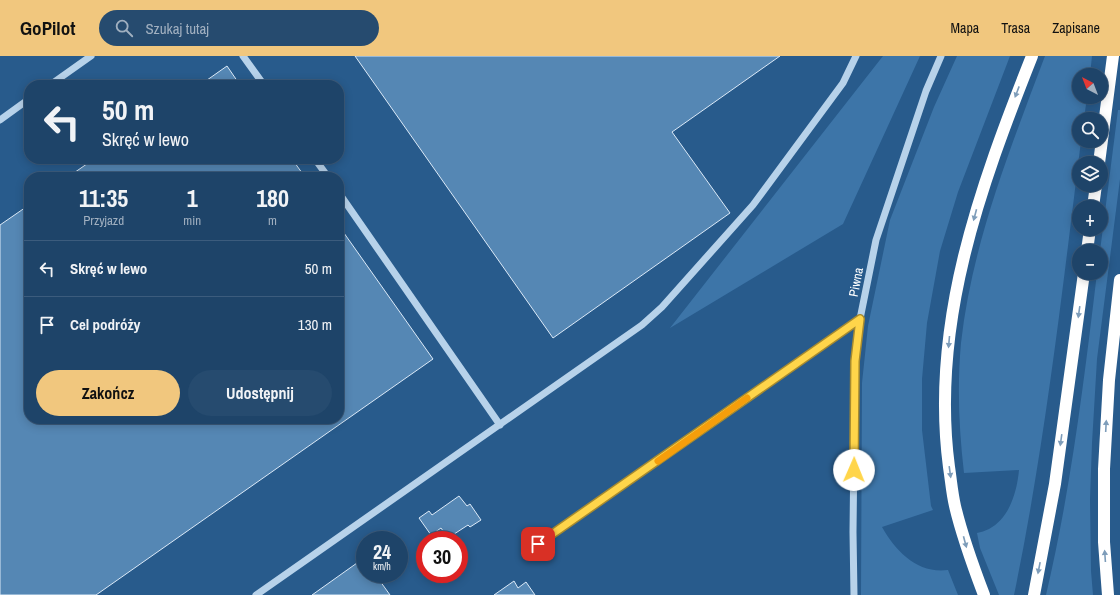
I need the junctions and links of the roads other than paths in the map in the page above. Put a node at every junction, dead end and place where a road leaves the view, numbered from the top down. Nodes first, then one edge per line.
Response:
1 (91, 56) edge
2 (244, 56) edge
3 (856, 56) edge
4 (941, 56) edge
5 (1032, 56) edge
6 (1113, 56) edge
7 (57, 80) edge
8 (261, 80) edge
9 (24, 103) edge
10 (0, 120) edge
11 (1100, 156) edge
12 (344, 200) edge
13 (1083, 280) edge
14 (1120, 280) edge
15 (860, 319) junction
16 (500, 425) junction
17 (525, 554) dead end
18 (256, 595) edge
19 (854, 595) edge
20 (984, 595) edge
21 (1034, 595) edge
22 (1108, 595) edge

1 - 7 street
2 - 8 street
3 - 16 street
4 - 15 street, Piwna
5 -> 20 highway
6 - 11 highway
9 - 10 street
12 - 16 street
13 -> 21 highway
22 -> 14 highway
15 - 17 street
15 - 19 street, Piwna
16 - 18 street

